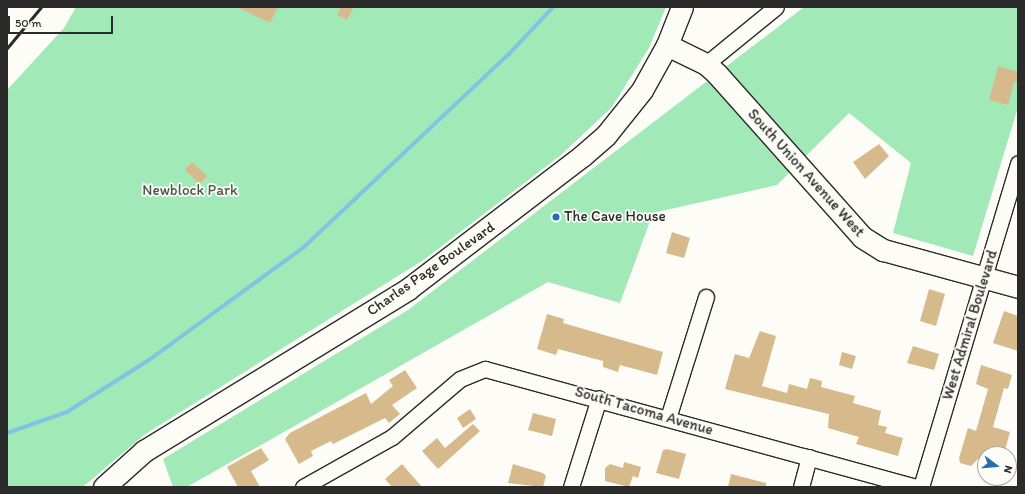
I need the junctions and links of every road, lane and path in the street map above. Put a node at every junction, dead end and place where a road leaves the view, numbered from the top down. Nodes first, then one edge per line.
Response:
1 (682, 7) edge
2 (776, 7) edge
3 (666, 45) junction
4 (706, 64) junction
5 (1018, 163) edge
6 (985, 278) junction
7 (1018, 287) edge
8 (706, 297) dead end
9 (598, 398) junction
10 (668, 418) junction
11 (809, 457) junction
12 (104, 487) edge
13 (303, 487) edge
14 (571, 487) edge
15 (801, 487) edge
16 (915, 487) edge
17 (921, 487) edge

1 - 3 main road, Charles Page Boulevard
2 - 4 street
3 - 4 main road, South Union Avenue West
3 - 12 main road, Charles Page Boulevard
4 - 6 main road, South Union Avenue West
5 - 6 street, West Admiral Boulevard
6 - 7 main road, South Union Avenue West
6 - 17 street, West Admiral Boulevard
8 - 10 street
9 - 10 street, South Tacoma Avenue
9 - 13 street, South Tacoma Avenue
9 - 14 street
10 - 11 street, South Tacoma Avenue
11 - 15 street
11 - 16 street, South Tacoma Avenue

